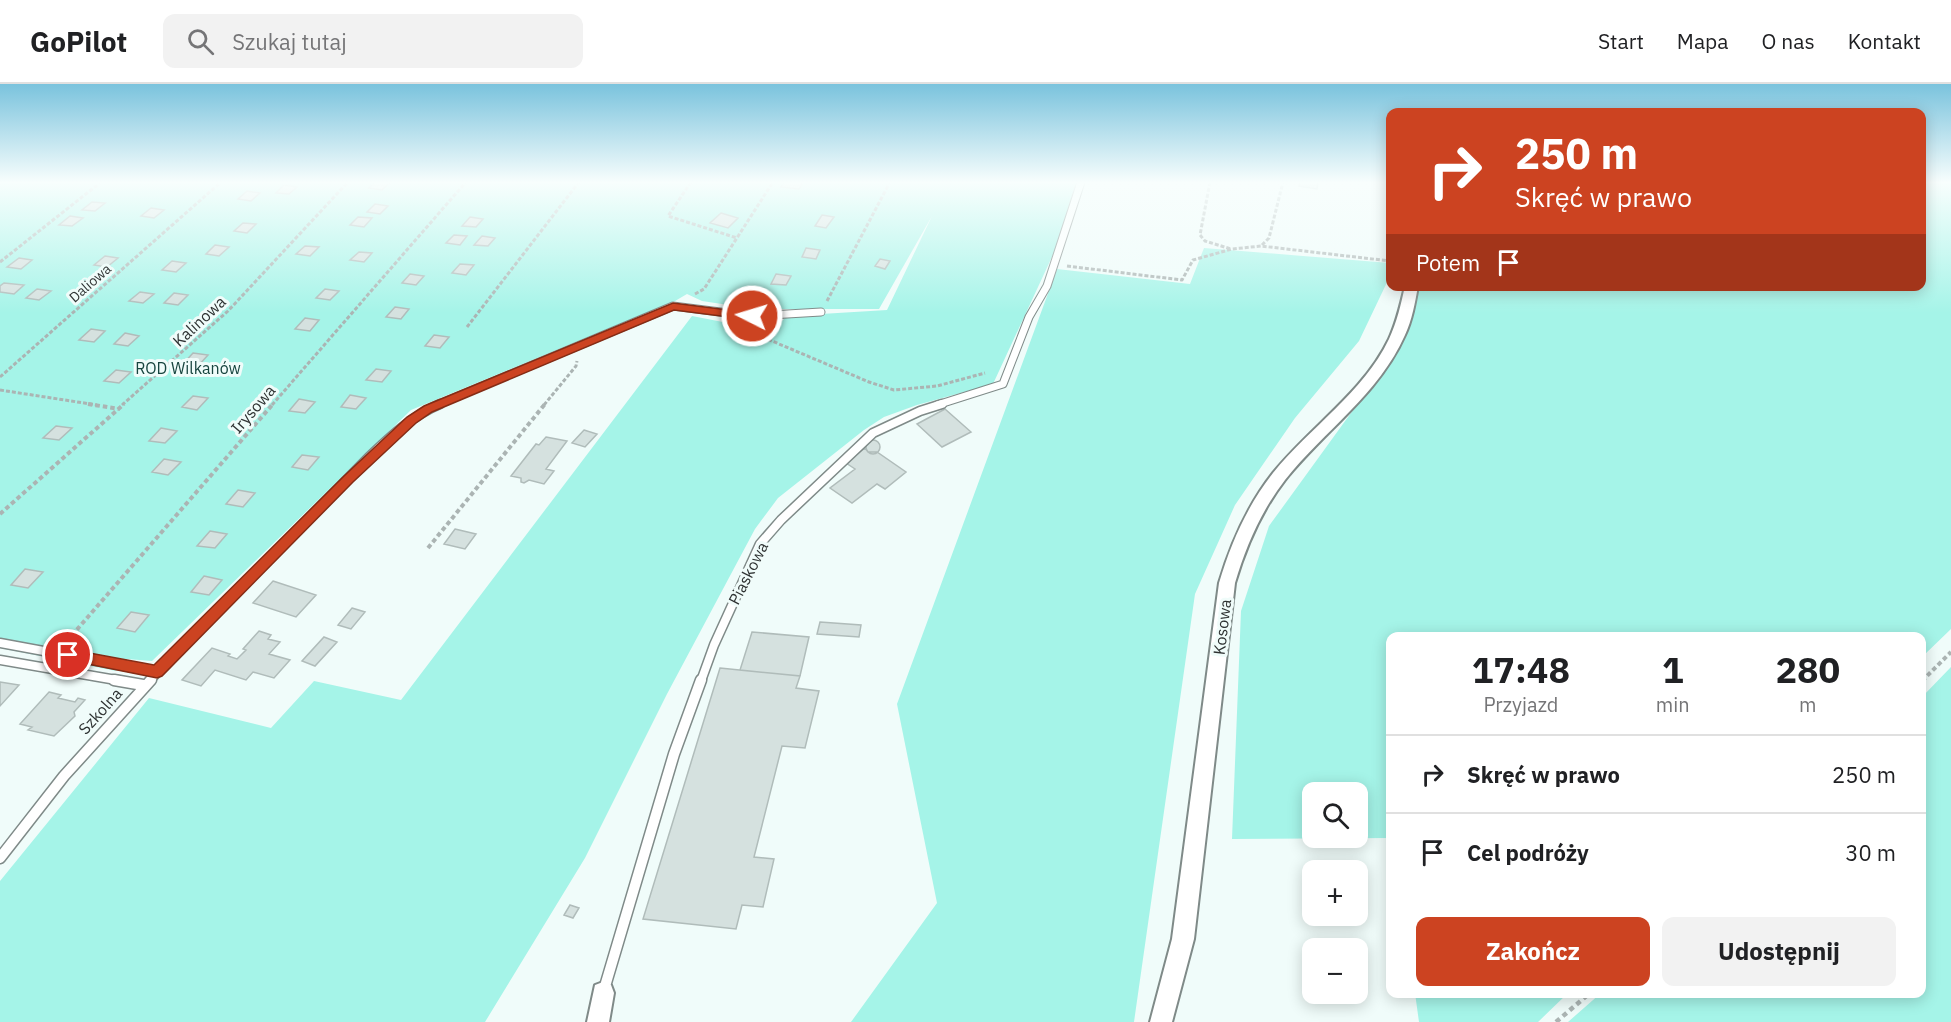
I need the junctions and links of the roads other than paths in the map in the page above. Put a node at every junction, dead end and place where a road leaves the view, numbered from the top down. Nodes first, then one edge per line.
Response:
1 (1066, 226) edge
2 (1410, 291) edge
3 (821, 312) road end
4 (0, 643) edge
5 (0, 660) edge
6 (157, 672) junction
7 (143, 686) junction
8 (0, 858) edge
9 (603, 993) joint
10 (598, 1022) edge
11 (1161, 1022) edge

1 - 9 lane, Piaskowa
2 - 11 street, Kosowa
3 - 6 lane, Szkolna
4 - 6 lane
5 - 7 lane
6 - 7 lane, Szkolna
7 - 8 lane, Szkolna
9 - 10 street, Piaskowa

